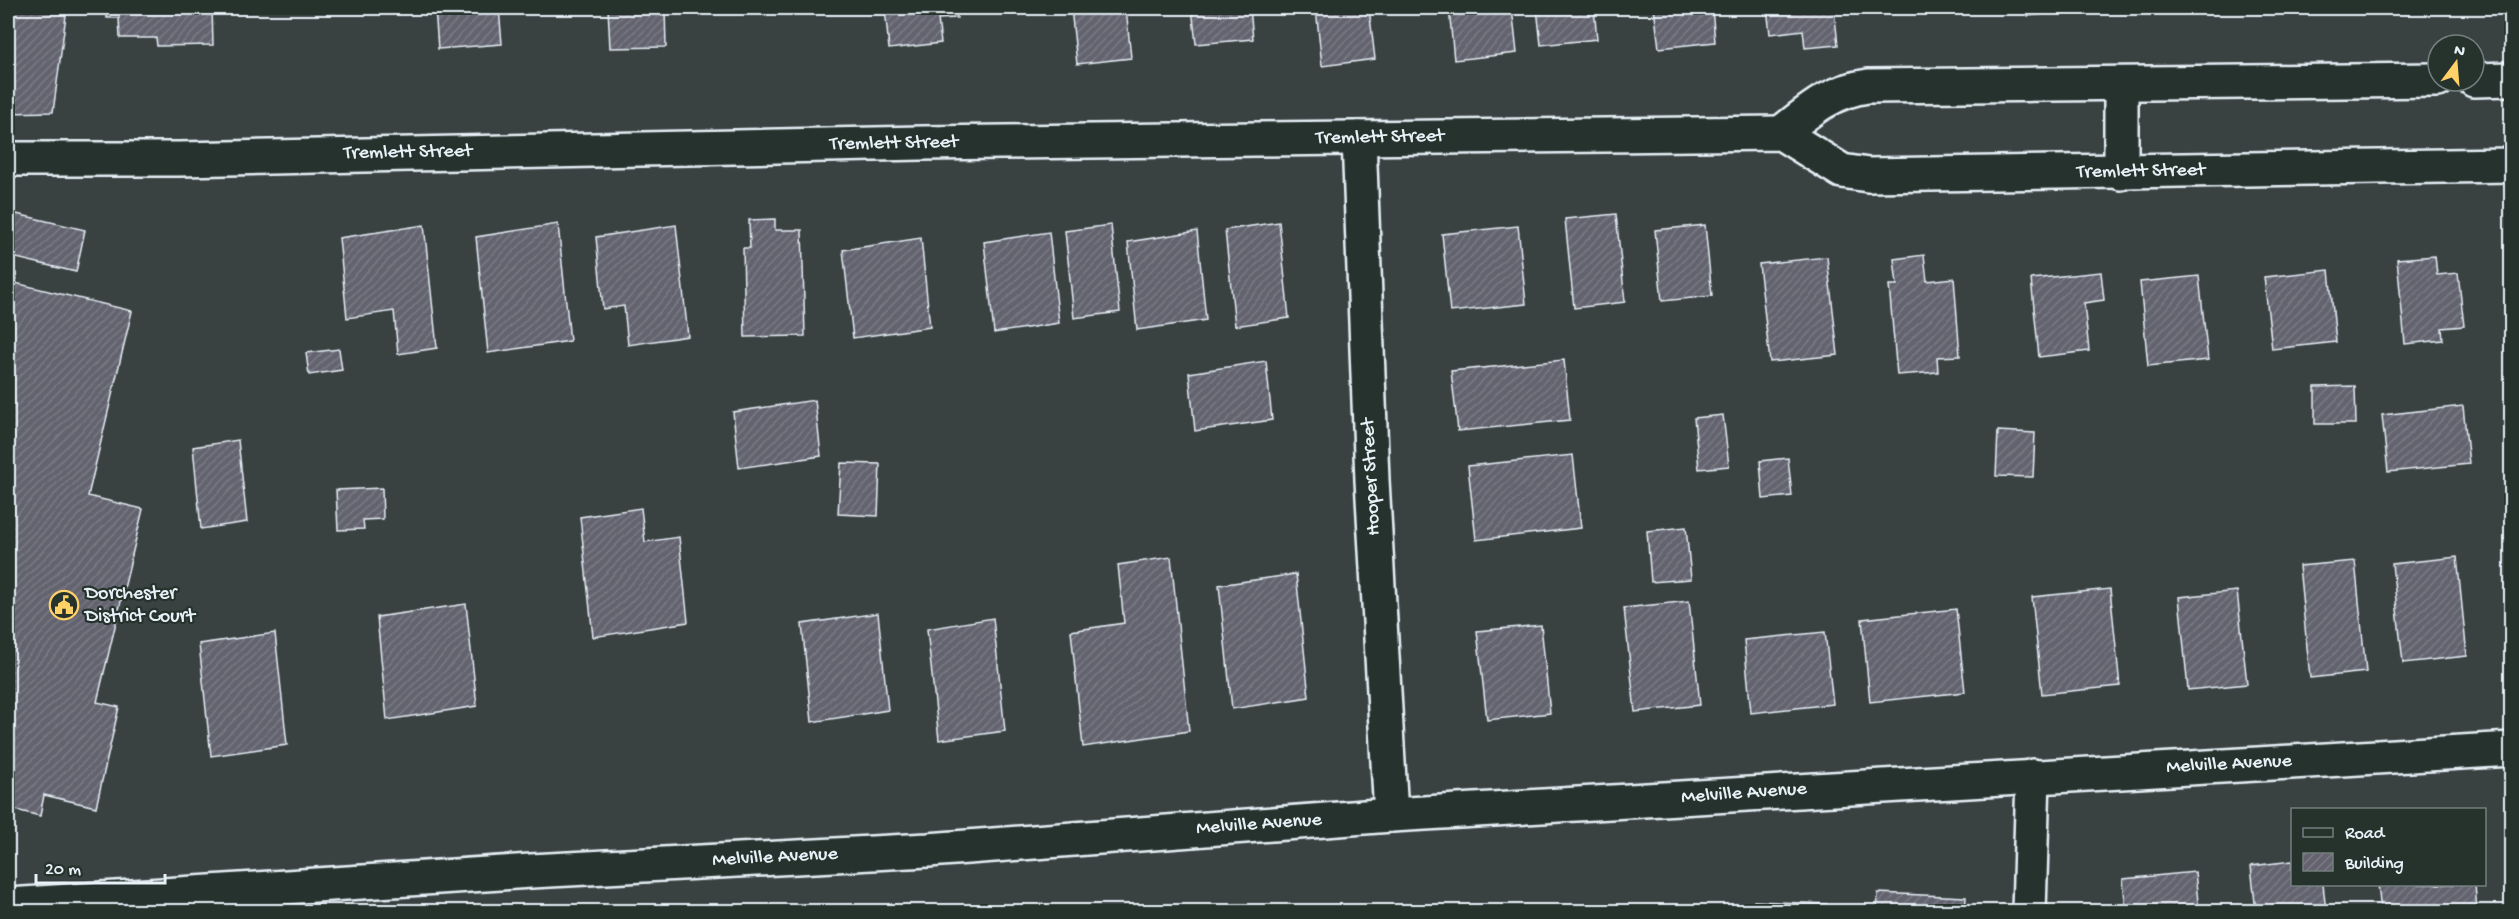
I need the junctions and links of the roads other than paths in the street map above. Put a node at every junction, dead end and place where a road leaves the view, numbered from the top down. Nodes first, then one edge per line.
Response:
1 (2426, 80) edge
2 (2486, 80) edge
3 (2511, 80) edge
4 (2121, 84) junction
5 (1781, 134) junction
6 (1359, 138) junction
7 (8, 159) edge
8 (2511, 165) edge
9 (2121, 173) junction
10 (2511, 749) edge
11 (2033, 776) junction
12 (1391, 815) junction
13 (17, 907) edge
14 (2029, 912) edge

1 - 4 street
2 - 3 street
4 - 5 street
4 - 9 street
5 - 6 street, Tremlett Street
5 - 9 street, Tremlett Street
6 - 7 street, Tremlett Street
6 - 12 street, Hooper Street
8 - 9 street, Tremlett Street
10 - 11 street, Melville Avenue
11 - 12 street, Melville Avenue
11 - 14 street
12 - 13 street, Melville Avenue

